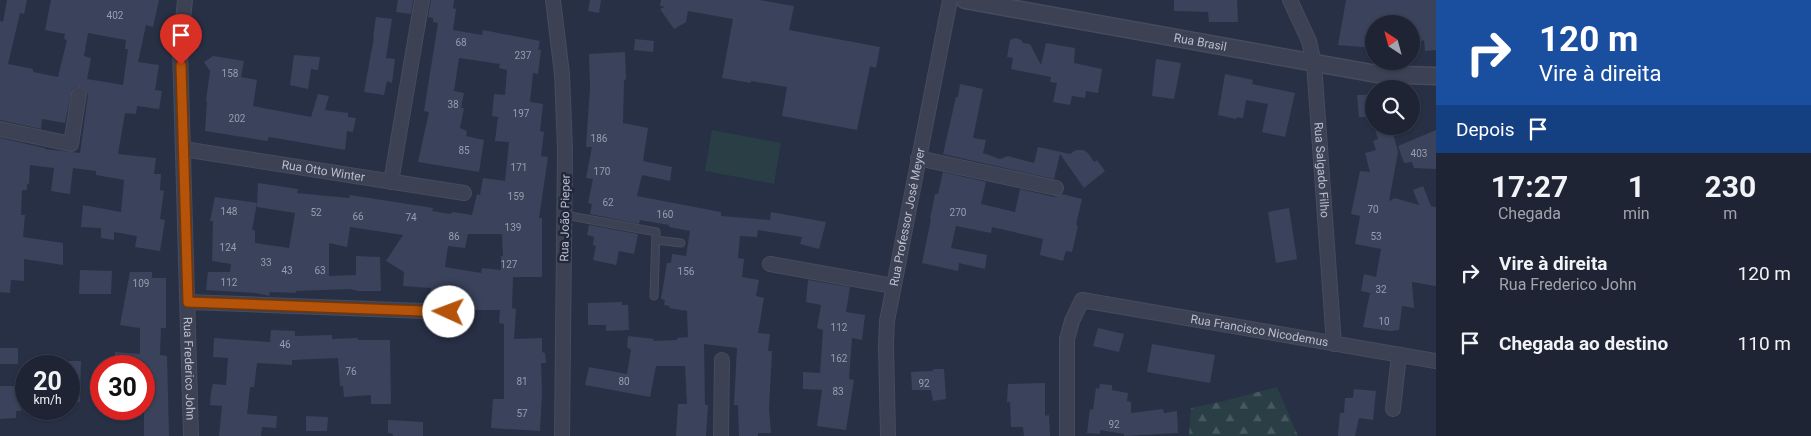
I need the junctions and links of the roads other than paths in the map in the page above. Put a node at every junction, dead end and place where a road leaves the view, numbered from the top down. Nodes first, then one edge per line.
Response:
1 (185, 0) edge
2 (422, 0) edge
3 (552, 0) edge
4 (950, 0) edge
5 (965, 0) edge
6 (1290, 0) edge
7 (1314, 63) junction
8 (1436, 76) edge
9 (79, 94) dead end
10 (0, 129) edge
11 (184, 149) junction
12 (918, 158) junction
13 (391, 182) junction
14 (1056, 188) dead end
15 (464, 193) dead end
16 (565, 215) junction
17 (656, 240) junction
18 (681, 243) dead end
19 (770, 264) dead end
20 (893, 286) junction
21 (654, 296) dead end
22 (188, 302) junction
23 (449, 312) dead end
24 (1334, 344) junction
25 (1399, 355) junction
26 (722, 360) dead end
27 (1436, 361) edge
28 (1393, 409) dead end
29 (191, 436) edge
30 (562, 436) edge
31 (721, 436) edge
32 (888, 436) edge
33 (1066, 436) edge

1 - 11 street, Rua Frederico John
2 - 13 street
3 - 16 street, Rua João Pieper
4 - 12 street, Rua Professor José Meyer
5 - 7 street, Rua Brasil
6 - 7 street, Rua Salgado Filho
7 - 8 street, Rua Brasil
7 - 24 street, Rua Salgado Filho
9 - 10 street
11 - 13 street, Rua Otto Winter
11 - 22 street, Rua Frederico John
12 - 14 street
12 - 20 street, Rua Professor José Meyer
13 - 15 street, Rua Otto Winter
16 - 17 lane
16 - 30 street, Rua João Pieper
17 - 18 lane
17 - 21 lane
19 - 20 street
20 - 32 street, Rua Professor José Meyer
22 - 23 street
22 - 29 street, Rua Frederico John
24 - 25 street, Rua Francisco Nicodemus
24 - 33 street, Rua Francisco Nicodemus
25 - 27 street, Rua Francisco Nicodemus
25 - 28 street
26 - 31 street

